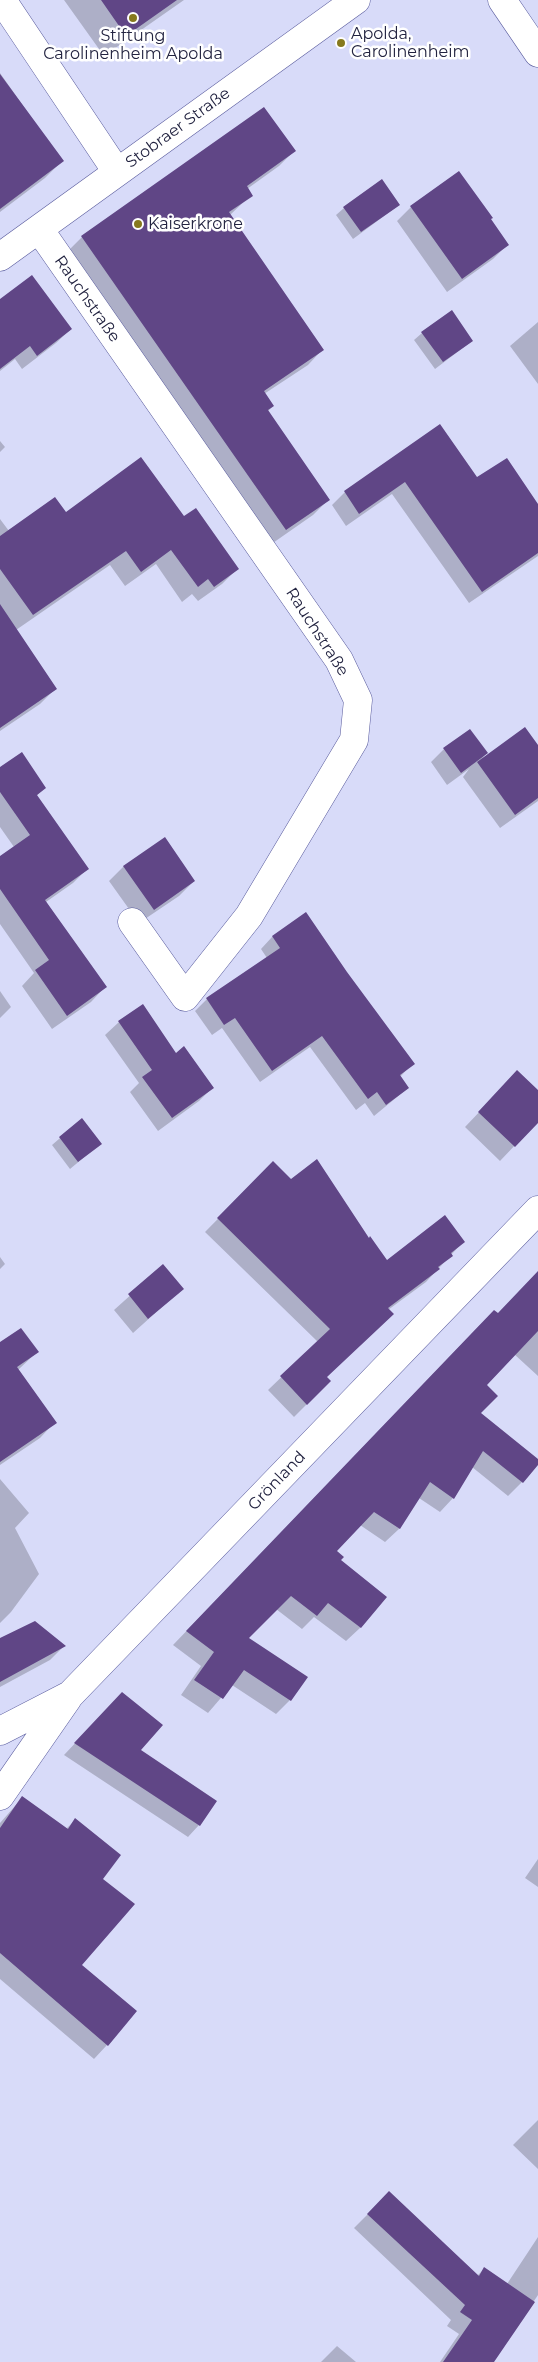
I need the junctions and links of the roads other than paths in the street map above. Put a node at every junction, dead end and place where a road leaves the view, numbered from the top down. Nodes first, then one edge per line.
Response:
1 (2, 0) edge
2 (356, 0) edge
3 (502, 0) edge
4 (538, 53) edge
5 (117, 172) junction
6 (39, 229) junction
7 (0, 257) edge
8 (132, 922) dead end
9 (538, 1210) edge
10 (70, 1695) junction
11 (0, 1731) edge
12 (0, 1796) edge

1 - 5 street
2 - 5 street, Stobraer Straße
3 - 4 street
5 - 6 street, Stobraer Straße
6 - 7 street, Stobraer Straße
6 - 8 street, Rauchstraße
9 - 10 street, Grönland
10 - 11 street, Grönland
10 - 12 street

